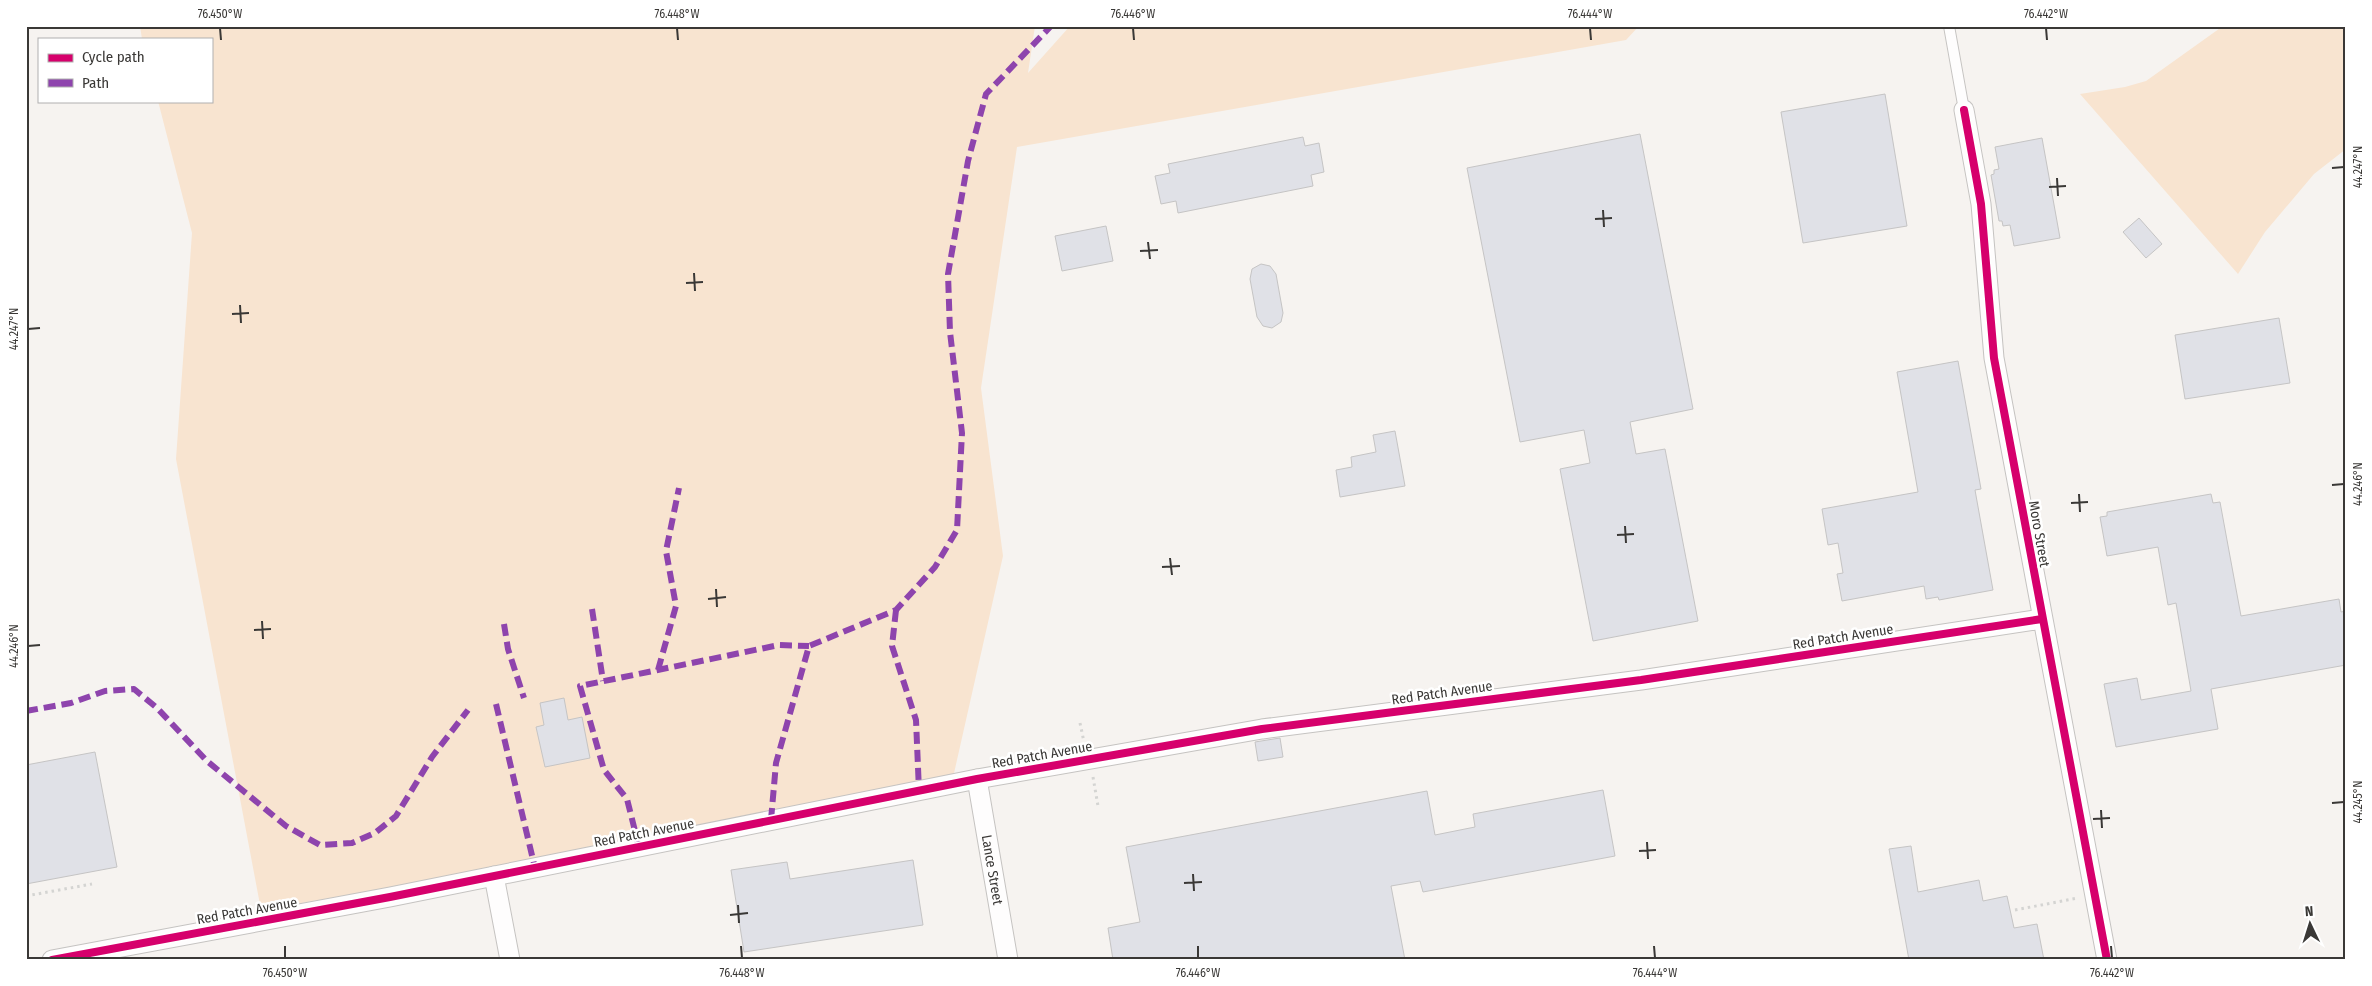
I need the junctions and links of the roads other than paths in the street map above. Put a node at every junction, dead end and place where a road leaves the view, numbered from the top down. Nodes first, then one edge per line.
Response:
1 (1948, 26) edge
2 (1964, 110) joint
3 (2042, 619) junction
4 (977, 779) junction
5 (494, 876) junction
6 (1006, 959) edge
7 (52, 960) edge
8 (510, 960) edge
9 (2107, 960) edge

1 - 2 lane
2 - 3 street, Moro Street
3 - 4 street, Red Patch Avenue
3 - 9 street, Moro Street
4 - 5 street, Red Patch Avenue
4 - 6 street, Lance Street
5 - 7 street, Red Patch Avenue
5 - 8 street

